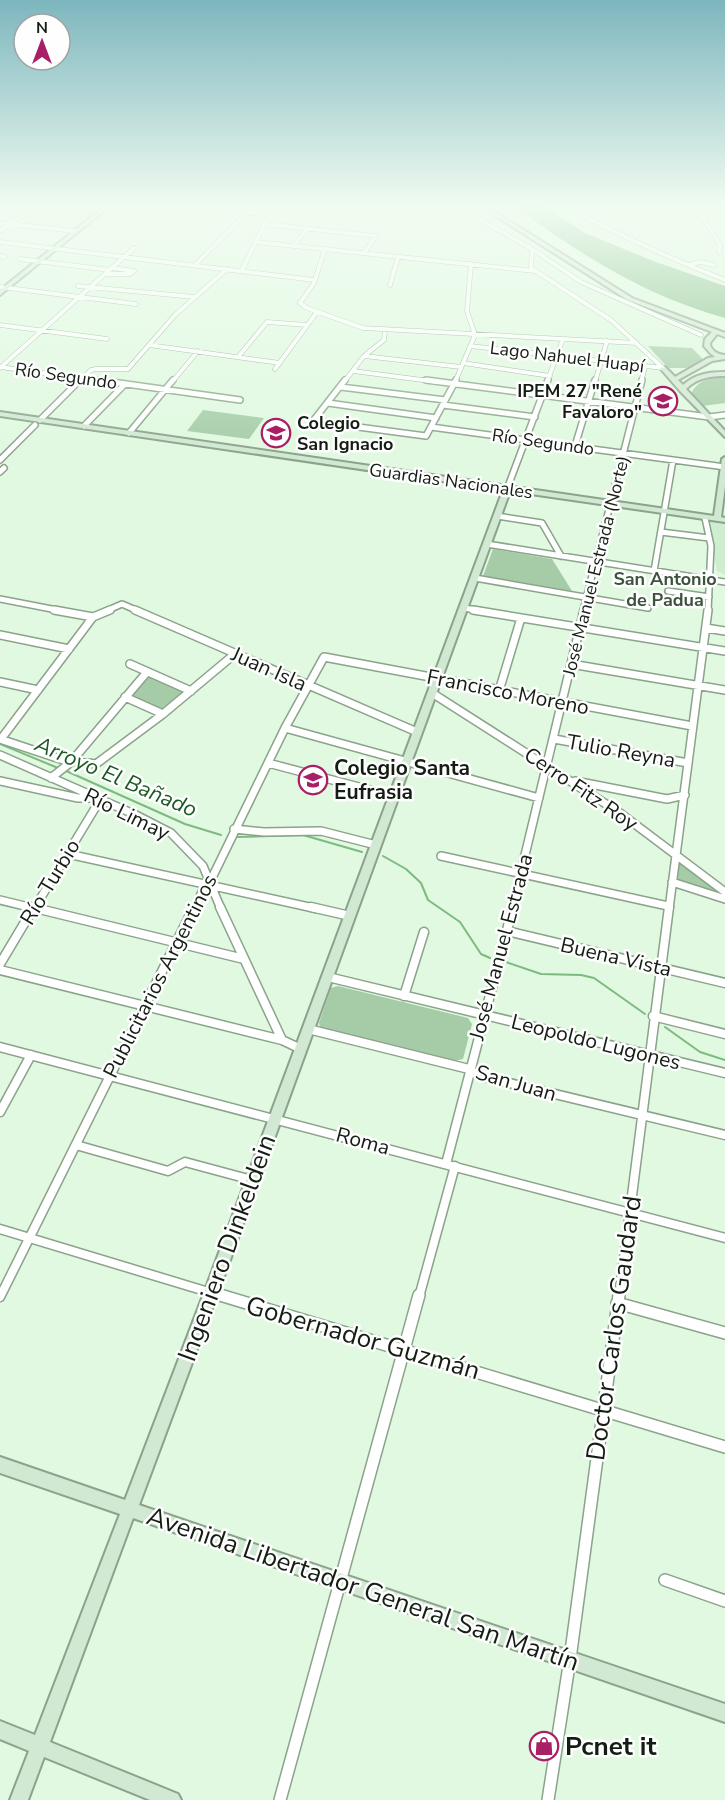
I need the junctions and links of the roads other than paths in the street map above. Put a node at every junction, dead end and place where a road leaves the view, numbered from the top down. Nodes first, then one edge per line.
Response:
1 (11, 289) edge
2 (89, 289) edge
3 (102, 289) edge
4 (204, 289) edge
5 (310, 289) edge
6 (468, 289) edge
7 (563, 289) edge
8 (597, 289) edge
9 (614, 289) edge
10 (618, 289) edge
11 (127, 291) junction
12 (79, 297) junction
13 (194, 297) junction
14 (117, 302) junction
15 (136, 304) dead end
16 (316, 312) junction
17 (0, 325) edge
18 (307, 325) junction
19 (42, 330) junction
20 (385, 330) junction
21 (714, 330) junction
22 (475, 335) junction
23 (701, 335) dead end
24 (725, 335) edge
25 (107, 339) dead end
26 (564, 339) junction
27 (707, 340) junction
28 (607, 341) junction
29 (637, 343) junction
30 (149, 345) junction
31 (470, 346) junction
32 (198, 351) junction
33 (364, 356) junction
34 (557, 356) junction
35 (238, 357) junction
36 (723, 357) edge
37 (600, 361) junction
38 (707, 362) junction
39 (280, 363) junction
40 (462, 365) junction
41 (0, 367) edge
42 (645, 367) junction
43 (663, 368) junction
44 (692, 368) junction
45 (275, 369) dead end
46 (353, 371) junction
47 (725, 374) edge
48 (550, 376) junction
49 (83, 378) junction
50 (674, 380) junction
51 (125, 384) junction
52 (454, 384) junction
53 (341, 387) junction
54 (166, 390) junction
55 (682, 390) junction
56 (543, 395) junction
57 (240, 400) dead end
58 (589, 401) junction
59 (444, 402) junction
60 (328, 403) junction
61 (635, 407) junction
62 (0, 414) edge
63 (725, 415) edge
64 (436, 417) junction
65 (535, 417) junction
66 (709, 417) junction
67 (38, 422) junction
68 (84, 426) junction
69 (431, 427) junction
70 (129, 433) junction
71 (725, 435) edge
72 (527, 440) junction
73 (575, 446) junction
74 (624, 453) junction
75 (725, 459) edge
76 (0, 460) edge
77 (673, 460) junction
78 (725, 467) edge
79 (507, 489) junction
80 (610, 504) junction
81 (663, 512) junction
82 (497, 516) junction
83 (705, 518) junction
84 (721, 520) edge
85 (661, 532) junction
86 (709, 538) junction
87 (487, 544) junction
88 (561, 556) junction
89 (596, 561) junction
90 (654, 571) junction
91 (475, 578) junction
92 (711, 579) junction
93 (725, 582) edge
94 (669, 591) dead end
95 (588, 597) junction
96 (709, 597) junction
97 (0, 599) edge
98 (464, 608) junction
99 (648, 608) dead end
100 (93, 617) junction
101 (521, 618) junction
102 (579, 628) junction
103 (706, 628) junction
104 (725, 631) edge
105 (0, 635) edge
106 (704, 648) junction
107 (69, 649) junction
108 (725, 651) edge
109 (236, 653) junction
110 (324, 657) joint
111 (130, 664) dead end
112 (571, 664) junction
113 (147, 672) junction
114 (437, 679) junction
115 (0, 682) edge
116 (697, 684) junction
117 (308, 686) junction
118 (38, 690) junction
119 (725, 690) edge
120 (191, 691) junction
121 (499, 691) junction
122 (432, 693) junction
123 (125, 697) junction
124 (561, 702) junction
125 (163, 714) junction
126 (692, 726) junction
127 (285, 728) junction
128 (417, 732) junction
129 (0, 739) edge
130 (554, 739) junction
131 (0, 755) edge
132 (405, 762) junction
133 (267, 763) junction
134 (688, 763) junction
135 (68, 764) junction
136 (548, 766) junction
137 (54, 776) junction
138 (571, 780) junction
139 (0, 781) edge
140 (685, 795) junction
141 (393, 796) junction
142 (539, 798) junction
143 (97, 799) junction
144 (234, 829) junction
145 (376, 845) junction
146 (68, 854) junction
147 (675, 855) junction
148 (441, 856) dead end
149 (522, 873) junction
150 (672, 882) junction
151 (209, 884) junction
152 (725, 892) edge
153 (725, 899) edge
154 (0, 900) edge
155 (668, 906) junction
156 (35, 908) junction
157 (350, 916) junction
158 (507, 931) junction
159 (424, 932) dead end
160 (176, 944) junction
161 (244, 959) junction
162 (0, 964) edge
163 (659, 967) junction
164 (0, 970) edge
165 (328, 977) junction
166 (725, 983) edge
167 (404, 996) junction
168 (144, 1005) junction
169 (483, 1014) junction
170 (653, 1016) junction
171 (308, 1029) junction
172 (725, 1034) edge
173 (282, 1040) junction
174 (0, 1047) edge
175 (301, 1049) junction
176 (650, 1054) junction
177 (31, 1055) junction
178 (469, 1069) junction
179 (725, 1072) edge
180 (110, 1075) junction
181 (0, 1112) edge
182 (643, 1116) junction
183 (275, 1118) junction
184 (725, 1135) edge
185 (76, 1145) junction
186 (451, 1165) junction
187 (252, 1180) junction
188 (630, 1213) junction
189 (0, 1229) edge
190 (31, 1238) junction
191 (725, 1238) edge
192 (211, 1293) junction
193 (0, 1297) edge
194 (617, 1302) junction
195 (725, 1333) edge
196 (402, 1350) junction
197 (603, 1409) junction
198 (725, 1447) edge
199 (0, 1465) edge
200 (129, 1509) junction
201 (665, 1580) dead end
202 (340, 1581) junction
203 (725, 1601) edge
204 (570, 1659) junction
205 (725, 1713) edge
206 (0, 1730) edge
207 (38, 1746) junction
208 (18, 1800) edge
209 (172, 1800) edge
210 (280, 1800) edge
211 (548, 1800) edge

1 - 12 street
2 - 12 street
3 - 11 street
4 - 13 street
5 - 16 street
6 - 22 street
7 - 29 street
8 - 23 street
9 - 21 main road
10 - 21 main road
11 - 13 street
11 - 14 street
12 - 14 street
12 - 19 street
13 - 30 street
14 - 15 street
16 - 18 street
16 - 20 street
17 - 19 street
18 - 35 street
18 - 39 street
19 - 25 street
19 - 41 street
20 - 22 street
20 - 33 street
21 - 24 main road
21 - 27 main road
21 - 38 main road
22 - 26 street
22 - 31 street
24 - 27 main road
26 - 28 street
26 - 34 street
27 - 36 main road
28 - 29 street
28 - 37 street
29 - 43 street
30 - 32 street
30 - 49 street
31 - 34 street, Lago Nahuel Huapí
31 - 40 street
32 - 35 street
32 - 54 street
33 - 40 street
33 - 46 street
34 - 37 street, Lago Nahuel Huapí
34 - 48 street
35 - 39 street
36 - 38 main road
37 - 42 street, Lago Nahuel Huapí
37 - 58 street
38 - 44 main road
38 - 47 main road
39 - 45 street
40 - 48 street
40 - 52 street
41 - 49 street, Río Segundo
42 - 43 street, Lago Nahuel Huapí
42 - 61 street, José Manuel Estrada (Norte)
43 - 44 main road
43 - 50 main road
44 - 50 main road
46 - 52 street
46 - 53 street
47 - 55 main road
48 - 56 street
49 - 51 street, Río Segundo
49 - 67 street
50 - 55 main road
51 - 54 street, Río Segundo
51 - 68 street
52 - 56 street
52 - 59 street
53 - 59 street
53 - 60 street
54 - 57 street, Río Segundo
54 - 70 street
55 - 66 main road
56 - 58 street
56 - 65 street
58 - 61 street
58 - 73 street
59 - 64 street
59 - 65 street
60 - 64 street
60 - 69 street
61 - 66 street
61 - 74 street, José Manuel Estrada (Norte)
62 - 67 main road, Guardias Nacionales
63 - 66 street
64 - 69 street
65 - 72 street
66 - 71 main road
67 - 68 main road, Guardias Nacionales
67 - 76 street
68 - 70 main road, Guardias Nacionales
69 - 72 street, Río Segundo
70 - 79 main road, Guardias Nacionales
72 - 73 street, Río Segundo
72 - 79 street
73 - 74 street, Río Segundo
74 - 77 street, Río Segundo
74 - 80 street, José Manuel Estrada (Norte)
75 - 78 main road
77 - 78 street, Río Segundo
77 - 81 street
78 - 84 main road
79 - 80 main road, Guardias Nacionales
79 - 82 main road, Ingeniero Dinkeldein
80 - 81 main road, Guardias Nacionales
80 - 89 street, José Manuel Estrada (Norte)
81 - 83 main road, Guardias Nacionales
81 - 85 street
82 - 87 main road, Ingeniero Dinkeldein
82 - 88 street
83 - 84 main road, Guardias Nacionales
83 - 86 street, Doctor Carlos Gaudard
85 - 86 street
85 - 90 street
86 - 92 street, Doctor Carlos Gaudard
87 - 88 street
87 - 91 main road, Ingeniero Dinkeldein
88 - 89 street
89 - 90 street
89 - 95 street, José Manuel Estrada (Norte)
90 - 92 street
91 - 95 street
91 - 98 main road, Ingeniero Dinkeldein
92 - 93 street
92 - 96 street, Doctor Carlos Gaudard
94 - 96 street
95 - 99 street
95 - 102 street, José Manuel Estrada (Norte)
96 - 103 street, Doctor Carlos Gaudard
97 - 100 street
98 - 101 street
98 - 114 main road, Ingeniero Dinkeldein
100 - 107 street
100 - 109 street, Juan Isla
101 - 102 street
101 - 121 street
102 - 106 street
102 - 112 street, José Manuel Estrada (Norte)
103 - 104 street
103 - 106 street, Doctor Carlos Gaudard
105 - 107 street
106 - 108 street
106 - 116 street, Doctor Carlos Gaudard
107 - 118 street
109 - 117 street, Juan Isla
109 - 120 street
110 - 114 street, Francisco Moreno
110 - 117 street, Publicitarios Argentinos
111 - 113 street
112 - 116 street
112 - 124 street, José Manuel Estrada (Norte)
113 - 120 street
113 - 123 street
114 - 121 street, Francisco Moreno
114 - 122 main road, Ingeniero Dinkeldein
115 - 118 street
116 - 119 street
116 - 126 street, Doctor Carlos Gaudard
117 - 127 street, Publicitarios Argentinos
117 - 128 street, Juan Isla
118 - 129 street
120 - 125 street
121 - 124 street, Francisco Moreno
122 - 128 main road, Ingeniero Dinkeldein
122 - 136 street, Cerro Fitz Roy
123 - 125 street
123 - 135 street
124 - 126 street, Francisco Moreno
124 - 130 street, José Manuel Estrada (Norte)
125 - 135 street
126 - 134 street, Doctor Carlos Gaudard
127 - 132 street
127 - 133 street, Publicitarios Argentinos
128 - 132 main road, Ingeniero Dinkeldein
129 - 135 street
130 - 134 street, Tulio Reyna
130 - 136 street, José Manuel Estrada (Norte)
131 - 137 street, Río Limay
132 - 141 main road, Ingeniero Dinkeldein
132 - 142 street
133 - 141 street
133 - 144 street, Publicitarios Argentinos
134 - 140 street, Doctor Carlos Gaudard
135 - 137 street
136 - 138 street, Cerro Fitz Roy
136 - 142 street, José Manuel Estrada
137 - 143 street, Río Limay
138 - 140 street
138 - 147 street, Cerro Fitz Roy
139 - 143 street
140 - 147 street, Doctor Carlos Gaudard
141 - 145 main road, Ingeniero Dinkeldein
142 - 149 street, José Manuel Estrada
143 - 146 street, Río Turbio
143 - 151 street, Río Limay
144 - 145 street
144 - 151 street, Publicitarios Argentinos
145 - 157 main road, Ingeniero Dinkeldein
146 - 151 street
146 - 156 street, Río Turbio
147 - 150 street, Doctor Carlos Gaudard
147 - 152 street, Cerro Fitz Roy
148 - 149 street
149 - 155 street
149 - 158 street, José Manuel Estrada
150 - 153 street
150 - 155 street, Doctor Carlos Gaudard
151 - 157 street
151 - 160 street, Publicitarios Argentinos
151 - 161 street, Río Limay
154 - 156 street
155 - 163 street, Doctor Carlos Gaudard
156 - 160 street
156 - 162 street, Río Turbio
157 - 165 main road, Ingeniero Dinkeldein
158 - 163 street, Buena Vista
158 - 169 street, José Manuel Estrada
159 - 167 street
160 - 161 street
160 - 168 street, Publicitarios Argentinos
161 - 173 street, Río Limay
163 - 166 street, Buena Vista
163 - 170 street, Doctor Carlos Gaudard
164 - 168 street
165 - 167 street, Leopoldo Lugones
165 - 171 main road, Ingeniero Dinkeldein
167 - 169 street, Leopoldo Lugones
168 - 173 street
168 - 180 street, Publicitarios Argentinos
169 - 176 street, Leopoldo Lugones
169 - 178 street, José Manuel Estrada
170 - 172 street
170 - 176 street, Doctor Carlos Gaudard
171 - 175 main road, Ingeniero Dinkeldein
171 - 178 street, San Juan
173 - 175 street
174 - 177 street, Roma
175 - 183 main road, Ingeniero Dinkeldein
176 - 179 street, Leopoldo Lugones
176 - 182 street, Doctor Carlos Gaudard
177 - 180 street, Roma
177 - 181 street
178 - 182 street, San Juan
178 - 186 street, José Manuel Estrada
180 - 183 street, Roma
180 - 185 street, Publicitarios Argentinos
182 - 184 street, San Juan
182 - 188 street, Doctor Carlos Gaudard
183 - 186 street, Roma
183 - 187 main road, Ingeniero Dinkeldein
185 - 187 street
185 - 190 street, Publicitarios Argentinos
186 - 188 street, Roma
186 - 196 street, José Manuel Estrada
187 - 192 main road, Ingeniero Dinkeldein
188 - 191 street, Roma
188 - 194 street, Doctor Carlos Gaudard
189 - 190 street, Gobernador Guzmán
190 - 192 street, Gobernador Guzmán
190 - 193 street, Publicitarios Argentinos
192 - 196 street, Gobernador Guzmán
192 - 200 main road, Ingeniero Dinkeldein
194 - 195 street
194 - 197 street, Doctor Carlos Gaudard
196 - 197 street, Gobernador Guzmán
196 - 202 street, José Manuel Estrada
197 - 198 street, Gobernador Guzmán
197 - 204 street, Doctor Carlos Gaudard
199 - 200 main road, Avenida Libertador General San Martín
200 - 202 main road, Avenida Libertador General San Martín
200 - 207 main road, Ingeniero Dinkeldein
201 - 203 street
202 - 204 main road, Avenida Libertador General San Martín
202 - 210 street, José Manuel Estrada
204 - 205 main road, Avenida Libertador General San Martín
204 - 211 street, Doctor Carlos Gaudard
206 - 207 main road
207 - 208 main road, Ingeniero Dinkeldein
207 - 209 main road

